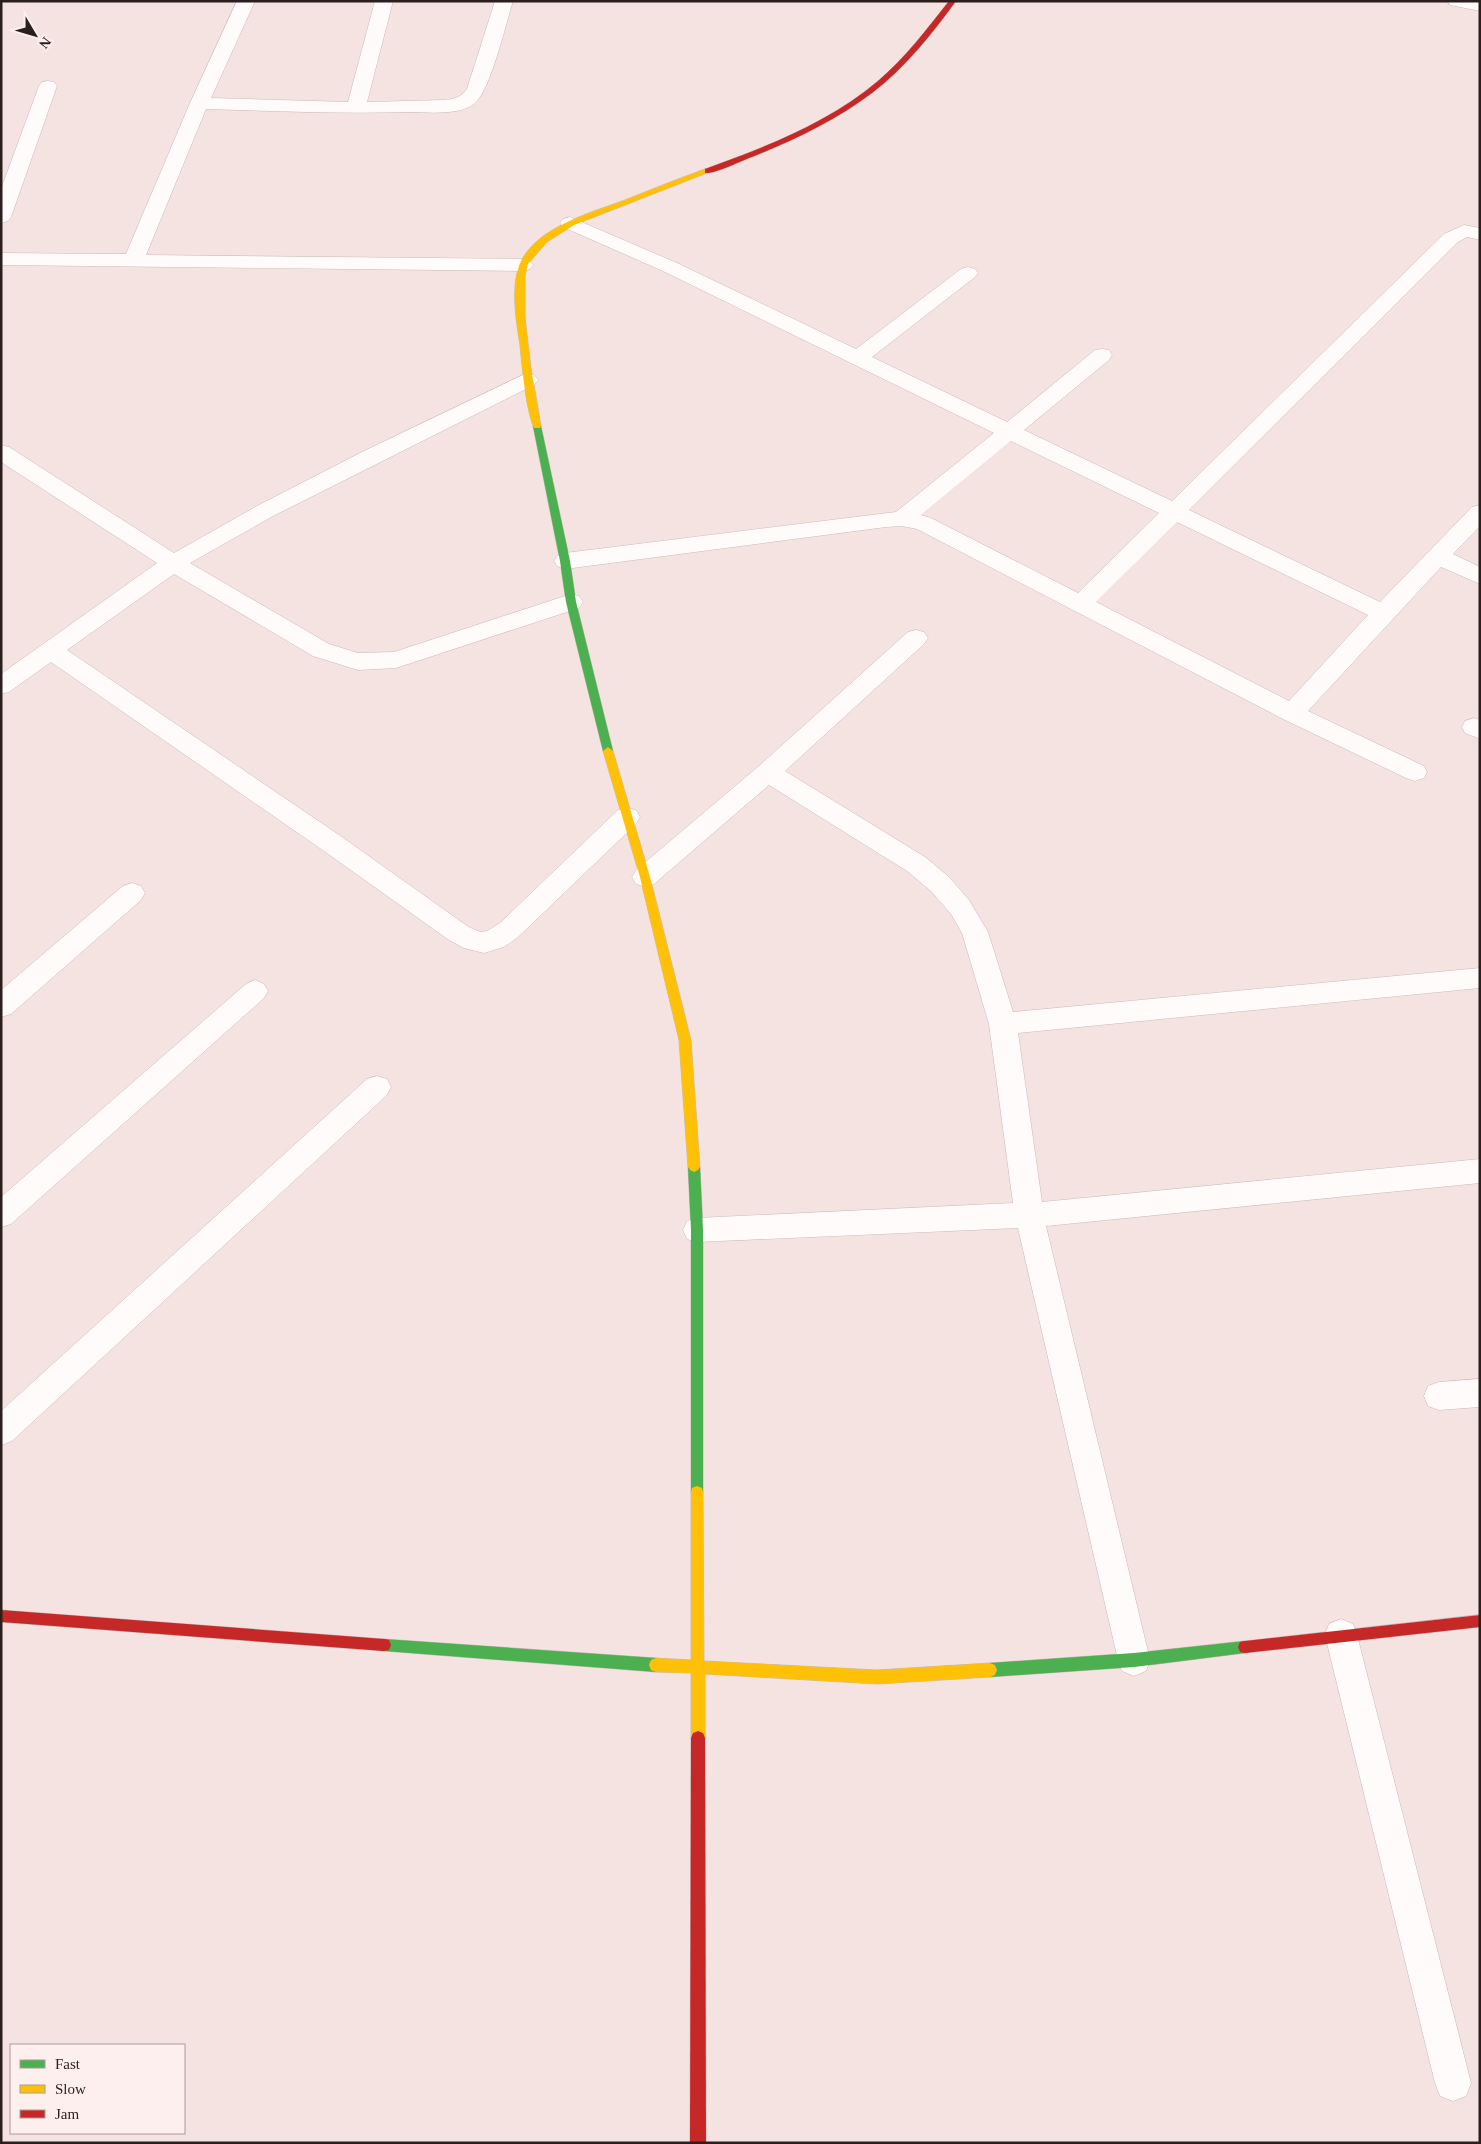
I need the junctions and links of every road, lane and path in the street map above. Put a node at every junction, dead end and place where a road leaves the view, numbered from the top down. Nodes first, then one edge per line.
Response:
1 (246, 1) edge
2 (384, 1) edge
3 (504, 1) edge
4 (953, 1) edge
5 (1456, 1) edge
6 (1480, 6) edge
7 (48, 86) dead end
8 (200, 103) junction
9 (356, 108) junction
10 (1, 217) edge
11 (570, 223) junction
12 (1480, 234) edge
13 (1, 259) edge
14 (134, 259) junction
15 (522, 265) junction
16 (968, 273) dead end
17 (1102, 355) dead end
18 (858, 358) junction
19 (527, 380) junction
20 (1007, 432) junction
21 (1, 452) edge
22 (1175, 512) junction
23 (1480, 512) edge
24 (902, 519) junction
25 (1438, 556) junction
26 (565, 561) junction
27 (173, 563) junction
28 (1480, 576) edge
29 (571, 602) junction
30 (1080, 605) junction
31 (1383, 613) junction
32 (916, 638) dead end
33 (51, 652) junction
34 (1, 686) edge
35 (1292, 713) junction
36 (768, 772) junction
37 (1414, 772) dead end
38 (627, 817) junction
39 (645, 877) junction
40 (132, 893) dead end
41 (1480, 978) edge
42 (255, 991) dead end
43 (1, 1006) edge
44 (1003, 1024) junction
45 (377, 1087) dead end
46 (1480, 1171) edge
47 (1, 1215) edge
48 (1029, 1215) junction
49 (697, 1230) junction
50 (1480, 1393) edge
51 (1439, 1396) dead end
52 (1, 1431) edge
53 (1, 1616) edge
54 (1480, 1622) edge
55 (1341, 1635) junction
56 (1134, 1660) junction
57 (697, 1668) junction
58 (1453, 2083) dead end
59 (698, 2143) edge

1 - 8 street
2 - 9 street
3 - 9 street
4 - 11 street
5 - 6 street
7 - 10 street
8 - 9 street
8 - 14 street
11 - 15 street
11 - 18 street
12 - 22 street
13 - 14 street
14 - 15 street
15 - 19 street
16 - 18 street
17 - 20 street
18 - 20 street
19 - 26 street
19 - 27 street
20 - 22 street
20 - 24 street
21 - 27 street
22 - 30 street
22 - 31 street
23 - 25 street
24 - 26 street
24 - 30 street
25 - 28 street
25 - 31 street
26 - 29 street
27 - 29 street
27 - 33 street
29 - 38 street
30 - 35 street
31 - 35 street
32 - 36 street
33 - 34 street
33 - 38 street
35 - 37 street
36 - 39 street
36 - 44 street
38 - 39 street
39 - 49 street
40 - 43 street
41 - 44 street
42 - 47 street
44 - 48 street
45 - 52 street
46 - 48 street
48 - 49 street
48 - 56 street
49 - 57 street
50 - 51 street
53 - 57 street
54 - 55 street
55 - 56 street
55 - 58 street
56 - 57 street
57 - 59 street

